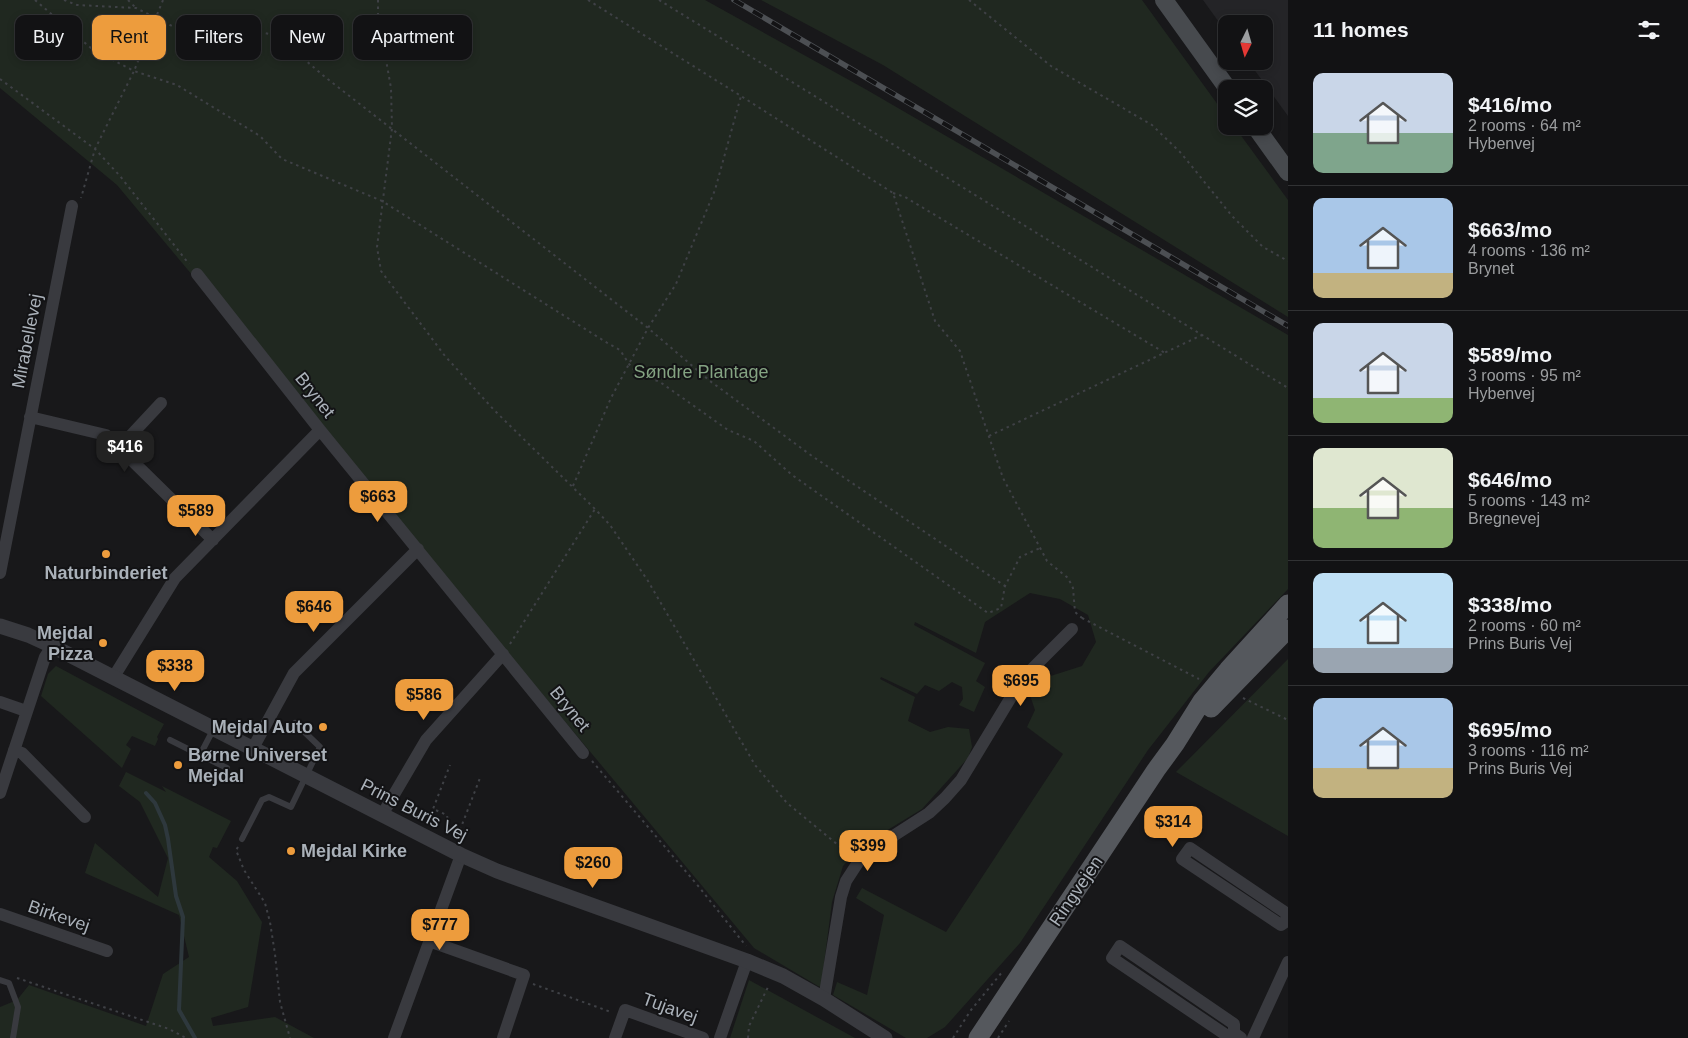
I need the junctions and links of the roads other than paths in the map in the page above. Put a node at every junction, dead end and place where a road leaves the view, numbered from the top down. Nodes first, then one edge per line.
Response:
1 (1164, 0) edge
2 (1222, 80) edge
3 (1261, 135) edge
4 (1288, 172) edge
5 (72, 206) road end
6 (197, 274) road end
7 (161, 403) dead end
8 (30, 418) junction
9 (320, 430) junction
10 (119, 448) junction
11 (213, 540) junction
12 (418, 549) junction
13 (0, 573) edge
14 (1288, 604) edge
15 (0, 626) edge
16 (1072, 629) road end
17 (1288, 629) edge
18 (52, 646) junction
19 (503, 654) junction
20 (114, 678) junction
21 (0, 702) edge
22 (26, 711) junction
23 (295, 723) dead end
24 (214, 728) junction
25 (170, 740) dead end
26 (1175, 744) junction
27 (253, 748) junction
28 (14, 750) junction
29 (583, 752) road end
30 (200, 755) junction
31 (227, 768) dead end
32 (306, 776) junction
33 (0, 793) edge
34 (382, 815) junction
35 (85, 817) dead end
36 (242, 839) road end
37 (461, 855) junction
38 (0, 914) edge
39 (1288, 922) edge
40 (429, 941) junction
41 (107, 951) dead end
42 (747, 961) junction
43 (1288, 962) edge
44 (0, 980) edge
45 (824, 998) junction
46 (1237, 1036) edge
47 (14, 1038) edge
48 (394, 1038) edge
49 (503, 1038) edge
50 (614, 1038) edge
51 (703, 1038) edge
52 (720, 1038) edge
53 (885, 1038) edge
54 (978, 1038) edge
55 (1253, 1038) edge

1 - 2 main road
3 - 4 main road
5 - 8 street, Mirabellevej
6 - 9 street, Brynet
7 - 10 street
8 - 10 street
8 - 13 street, Mirabellevej
9 - 11 street
9 - 12 street, Brynet
10 - 11 street
11 - 20 street
12 - 19 street, Brynet
12 - 27 street
14 - 26 main road, Ringvejen
15 - 18 street, Prins Buris Vej
16 - 45 street
17 - 26 main road, Ringvejen
18 - 20 street, Prins Buris Vej
18 - 22 street
19 - 29 street, Brynet
19 - 34 street
20 - 24 street, Prins Buris Vej
21 - 22 street
22 - 28 street
23 - 32 lane
24 - 27 street, Prins Buris Vej
24 - 30 lane
25 - 30 lane
26 - 54 main road, Ringvejen
27 - 32 street, Prins Buris Vej
28 - 33 street
28 - 35 street
30 - 31 lane
32 - 34 street, Prins Buris Vej
32 - 36 lane
34 - 37 street, Prins Buris Vej
37 - 40 street
37 - 42 street, Prins Buris Vej
38 - 41 street, Birkevej
39 - 39 street
40 - 48 street
40 - 49 street
42 - 45 street, Prins Buris Vej
42 - 52 street
43 - 55 street
44 - 47 lane
45 - 53 street, Prins Buris Vej
46 - 46 street
50 - 51 street, Tujavej

